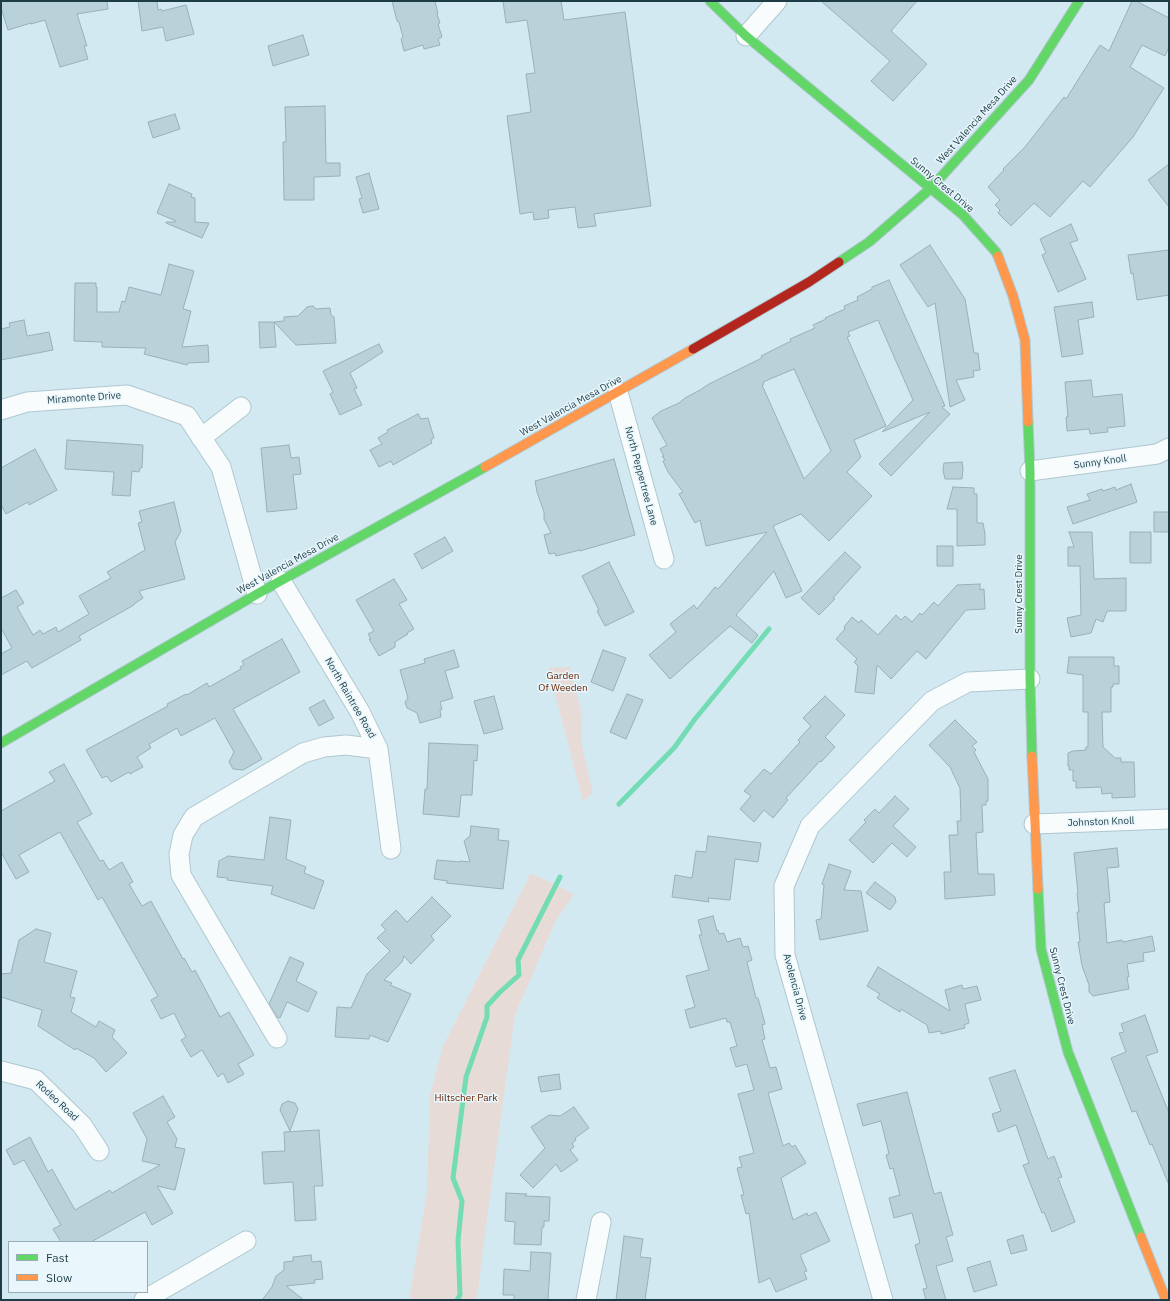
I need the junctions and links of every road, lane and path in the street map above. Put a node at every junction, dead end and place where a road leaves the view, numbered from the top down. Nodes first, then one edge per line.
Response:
1 (710, 1) edge
2 (777, 1) edge
3 (1079, 1) edge
4 (746, 36) junction
5 (930, 189) junction
6 (618, 392) junction
7 (241, 407) dead end
8 (1, 410) edge
9 (201, 438) junction
10 (1169, 448) edge
11 (1030, 471) junction
12 (664, 559) dead end
13 (281, 581) junction
14 (257, 594) junction
15 (1030, 679) junction
16 (1, 743) edge
17 (378, 748) junction
18 (1169, 819) edge
19 (1034, 824) junction
20 (391, 849) dead end
21 (277, 1038) dead end
22 (1, 1071) edge
23 (99, 1151) dead end
24 (600, 1222) dead end
25 (246, 1241) dead end
26 (144, 1300) edge
27 (586, 1300) edge
28 (883, 1300) edge
29 (1166, 1300) edge

1 - 4 street, Sunny Crest Drive
2 - 4 street
3 - 5 street, West Valencia Mesa Drive
4 - 5 street, Sunny Crest Drive
5 - 6 street, West Valencia Mesa Drive
5 - 11 street, Sunny Crest Drive
6 - 12 street, North Peppertree Lane
6 - 13 street, West Valencia Mesa Drive
7 - 9 street
8 - 9 street, Miramonte Drive
9 - 14 street, Miramonte Drive
10 - 11 street, Sunny Knoll
11 - 15 street, Sunny Crest Drive
13 - 14 street, West Valencia Mesa Drive
13 - 17 street, North Raintree Road
14 - 16 street, West Valencia Mesa Drive
15 - 19 street, Sunny Crest Drive
15 - 28 street, Avolencia Drive
17 - 20 street, North Raintree Road
17 - 21 street
18 - 19 street, Johnston Knoll
19 - 29 street, Sunny Crest Drive
22 - 23 street, Rodeo Road
24 - 27 street
25 - 26 street

